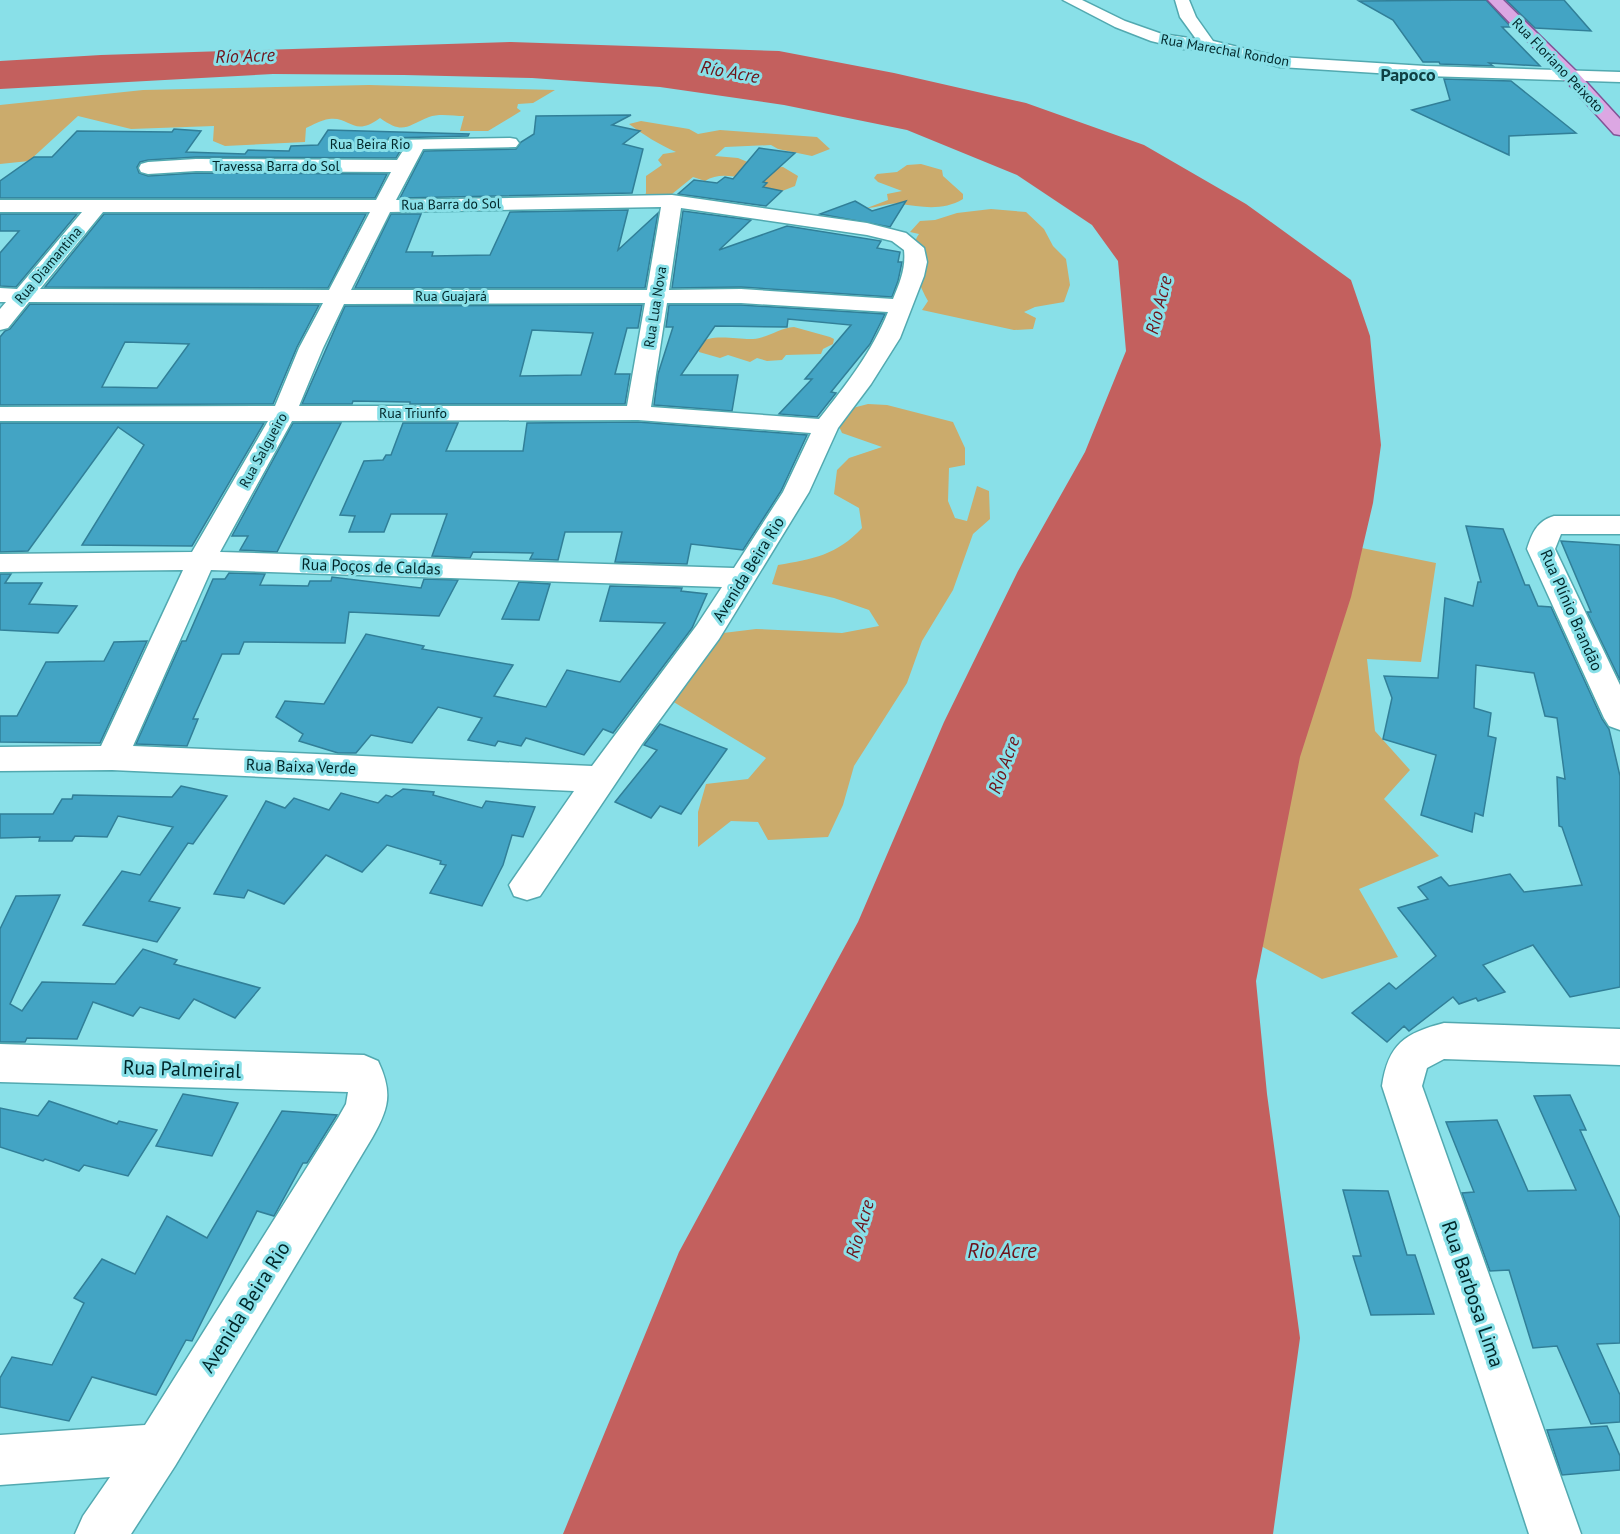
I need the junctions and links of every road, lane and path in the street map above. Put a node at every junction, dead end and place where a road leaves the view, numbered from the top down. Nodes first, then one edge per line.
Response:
1 (1070, 0) edge
2 (1182, 0) edge
3 (1495, 0) edge
4 (1208, 44) junction
5 (1571, 76) junction
6 (1620, 76) edge
7 (1620, 130) edge
8 (510, 143) dead end
9 (377, 144) dead end
10 (417, 144) junction
11 (403, 166) junction
12 (148, 168) dead end
13 (672, 201) junction
14 (0, 206) edge
15 (384, 206) junction
16 (97, 207) junction
17 (898, 237) joint
18 (0, 295) edge
19 (24, 295) junction
20 (657, 295) junction
21 (338, 297) junction
22 (901, 306) junction
23 (0, 324) edge
24 (638, 413) junction
25 (0, 414) edge
26 (284, 414) junction
27 (826, 427) junction
28 (1620, 525) edge
29 (201, 561) junction
30 (0, 563) edge
31 (742, 578) junction
32 (1620, 718) edge
33 (112, 758) junction
34 (0, 759) edge
35 (601, 779) junction
36 (526, 885) dead end
37 (1620, 1047) edge
38 (0, 1063) edge
39 (364, 1074) joint
40 (158, 1449) junction
41 (0, 1460) edge
42 (101, 1534) edge
43 (1555, 1534) edge

1 - 4 street, Rua Marechal Rondon
2 - 4 street
3 - 5 main road, Rua Floriano Peixoto
4 - 5 street, Rua Marechal Rondon
5 - 6 street, Rua Marechal Rondon
5 - 7 main road, Rua Floriano Peixoto
8 - 10 street, Rua Beira Rio
9 - 10 street, Rua Beira Rio
10 - 11 street, Rua Salgueiro
11 - 12 street, Travessa Barra do Sol
11 - 15 street, Rua Salgueiro
13 - 15 street, Rua Barra do Sol
13 - 17 street, Rua Barra do Sol
13 - 20 street, Rua Lua Nova
14 - 16 street, Rua Barra do Sol
15 - 16 street, Rua Barra do Sol
15 - 21 street, Rua Salgueiro
16 - 19 street, Rua Diamantina
17 - 22 street, Avenida Beira Rio
18 - 19 street, Rua Guajará
19 - 21 street, Rua Guajará
19 - 23 street, Rua Diamantina
20 - 21 street, Rua Guajará
20 - 22 street, Rua Guajará
20 - 24 street, Rua Lua Nova
21 - 26 street, Rua Salgueiro
22 - 27 street, Avenida Beira Rio
24 - 26 street, Rua Triunfo
24 - 27 street, Rua Triunfo
25 - 26 street, Rua Triunfo
26 - 29 street, Rua Salgueiro
27 - 31 street, Avenida Beira Rio
28 - 32 street, Rua Plínio Brandão
29 - 30 street, Rua Poços de Caldas
29 - 31 street, Rua Poços de Caldas
29 - 33 street, Rua Salgueiro
31 - 35 street, Avenida Beira Rio
33 - 34 street, Rua Baixa Verde
33 - 35 street, Rua Baixa Verde
35 - 36 street, Avenida Beira Rio
37 - 43 street, Rua Barbosa Lima
38 - 39 street, Rua Palmeiral
39 - 40 street, Avenida Beira Rio
40 - 41 street
40 - 42 street, Avenida Beira Rio

